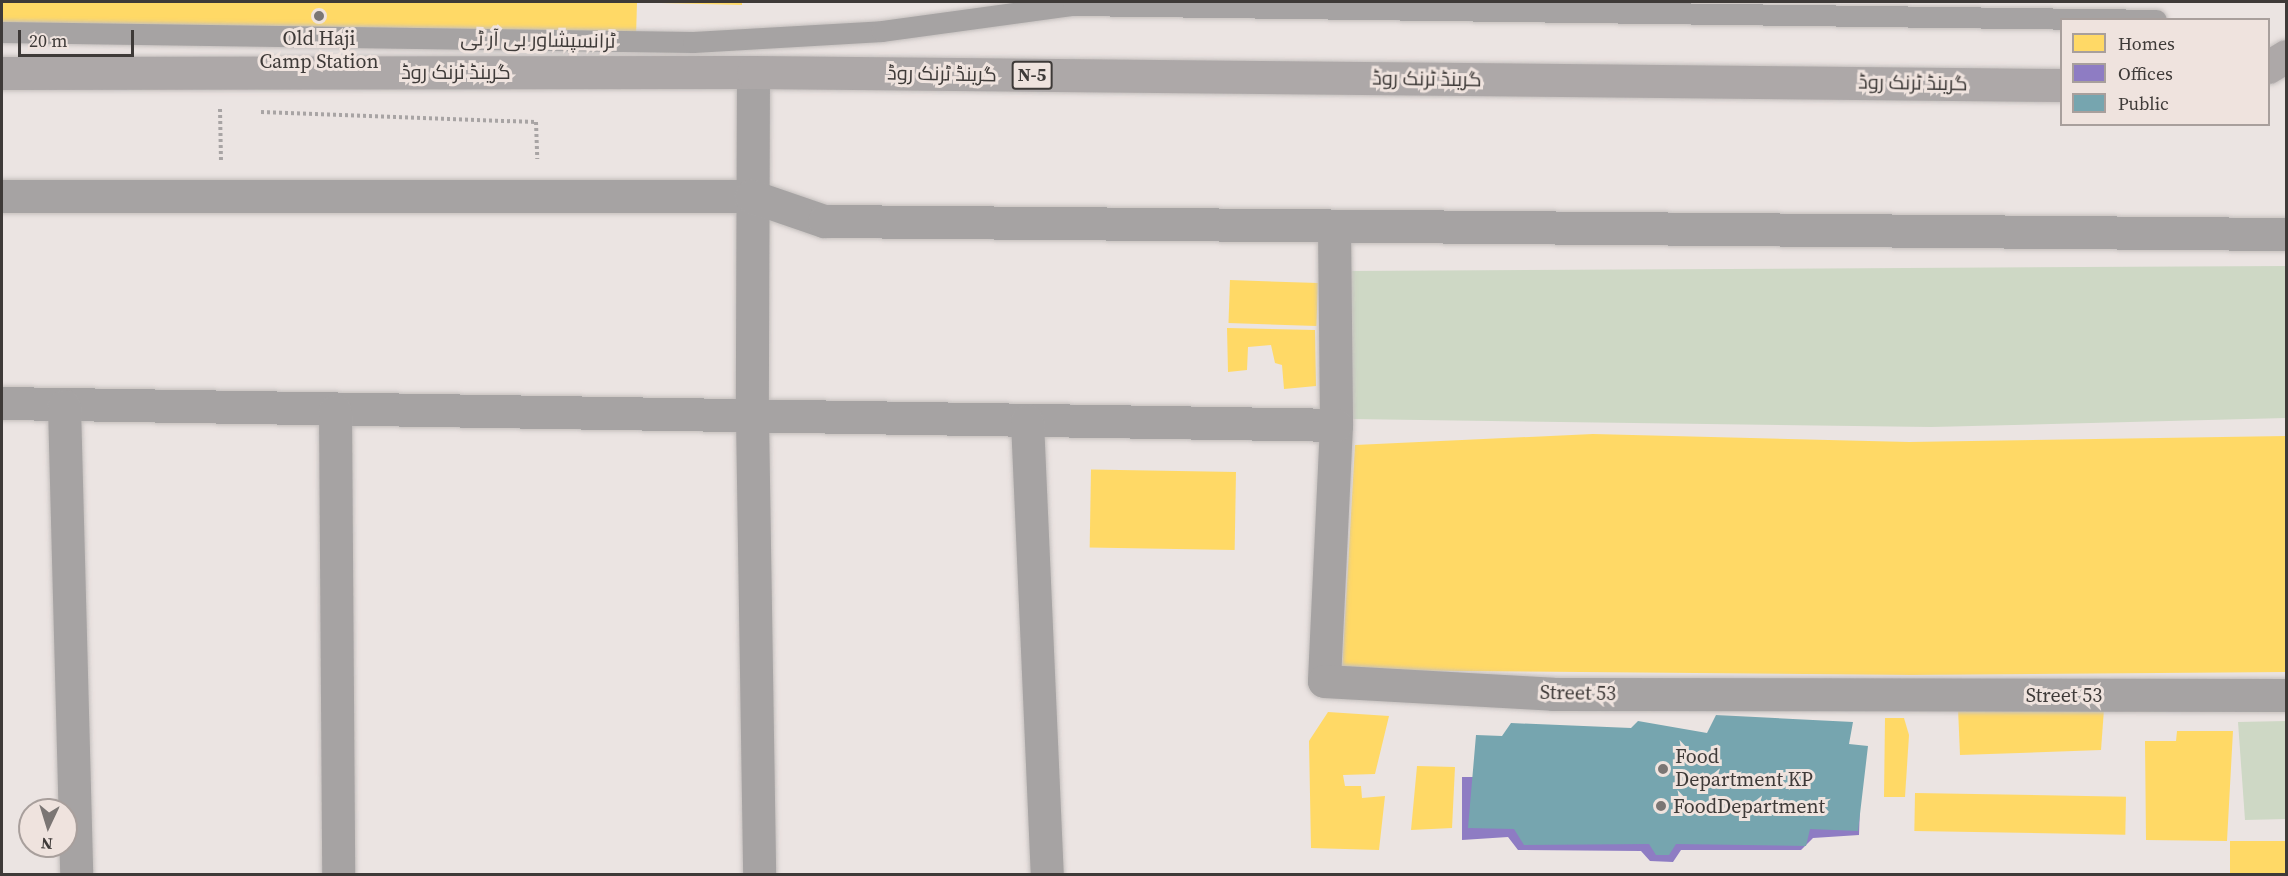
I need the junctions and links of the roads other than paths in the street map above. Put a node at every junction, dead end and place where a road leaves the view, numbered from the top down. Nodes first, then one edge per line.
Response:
1 (1066, 3) edge
2 (2060, 19) edge
3 (2, 32) edge
4 (2286, 56) edge
5 (2270, 66) edge
6 (753, 72) junction
7 (2, 73) edge
8 (2060, 85) edge
9 (2270, 86) edge
10 (2286, 86) edge
11 (2, 196) edge
12 (751, 196) junction
13 (1334, 227) junction
14 (2286, 234) edge
15 (2, 403) edge
16 (63, 406) junction
17 (335, 411) junction
18 (752, 417) junction
19 (1027, 421) junction
20 (1336, 425) junction
21 (2286, 695) edge
22 (76, 874) edge
23 (338, 874) edge
24 (759, 874) edge
25 (1047, 874) edge

1 - 2 lane, ٹرانسپشاور بی آر ٹی
1 - 3 lane, ٹرانسپشاور بی آر ٹی
4 - 5 highway
6 - 7 highway, گرینڈ ٹرنک روڈ / N-5
6 - 8 highway, گرینڈ ٹرنک روڈ / N-5
6 - 12 street
9 - 10 highway
11 - 12 street
12 - 13 street
12 - 18 street
13 - 14 street
13 - 20 street, Street 53
15 - 16 street
16 - 17 street
16 - 22 street
17 - 18 street
17 - 23 street
18 - 19 street
18 - 24 street
19 - 20 street
19 - 25 street
20 - 21 street, Street 53

